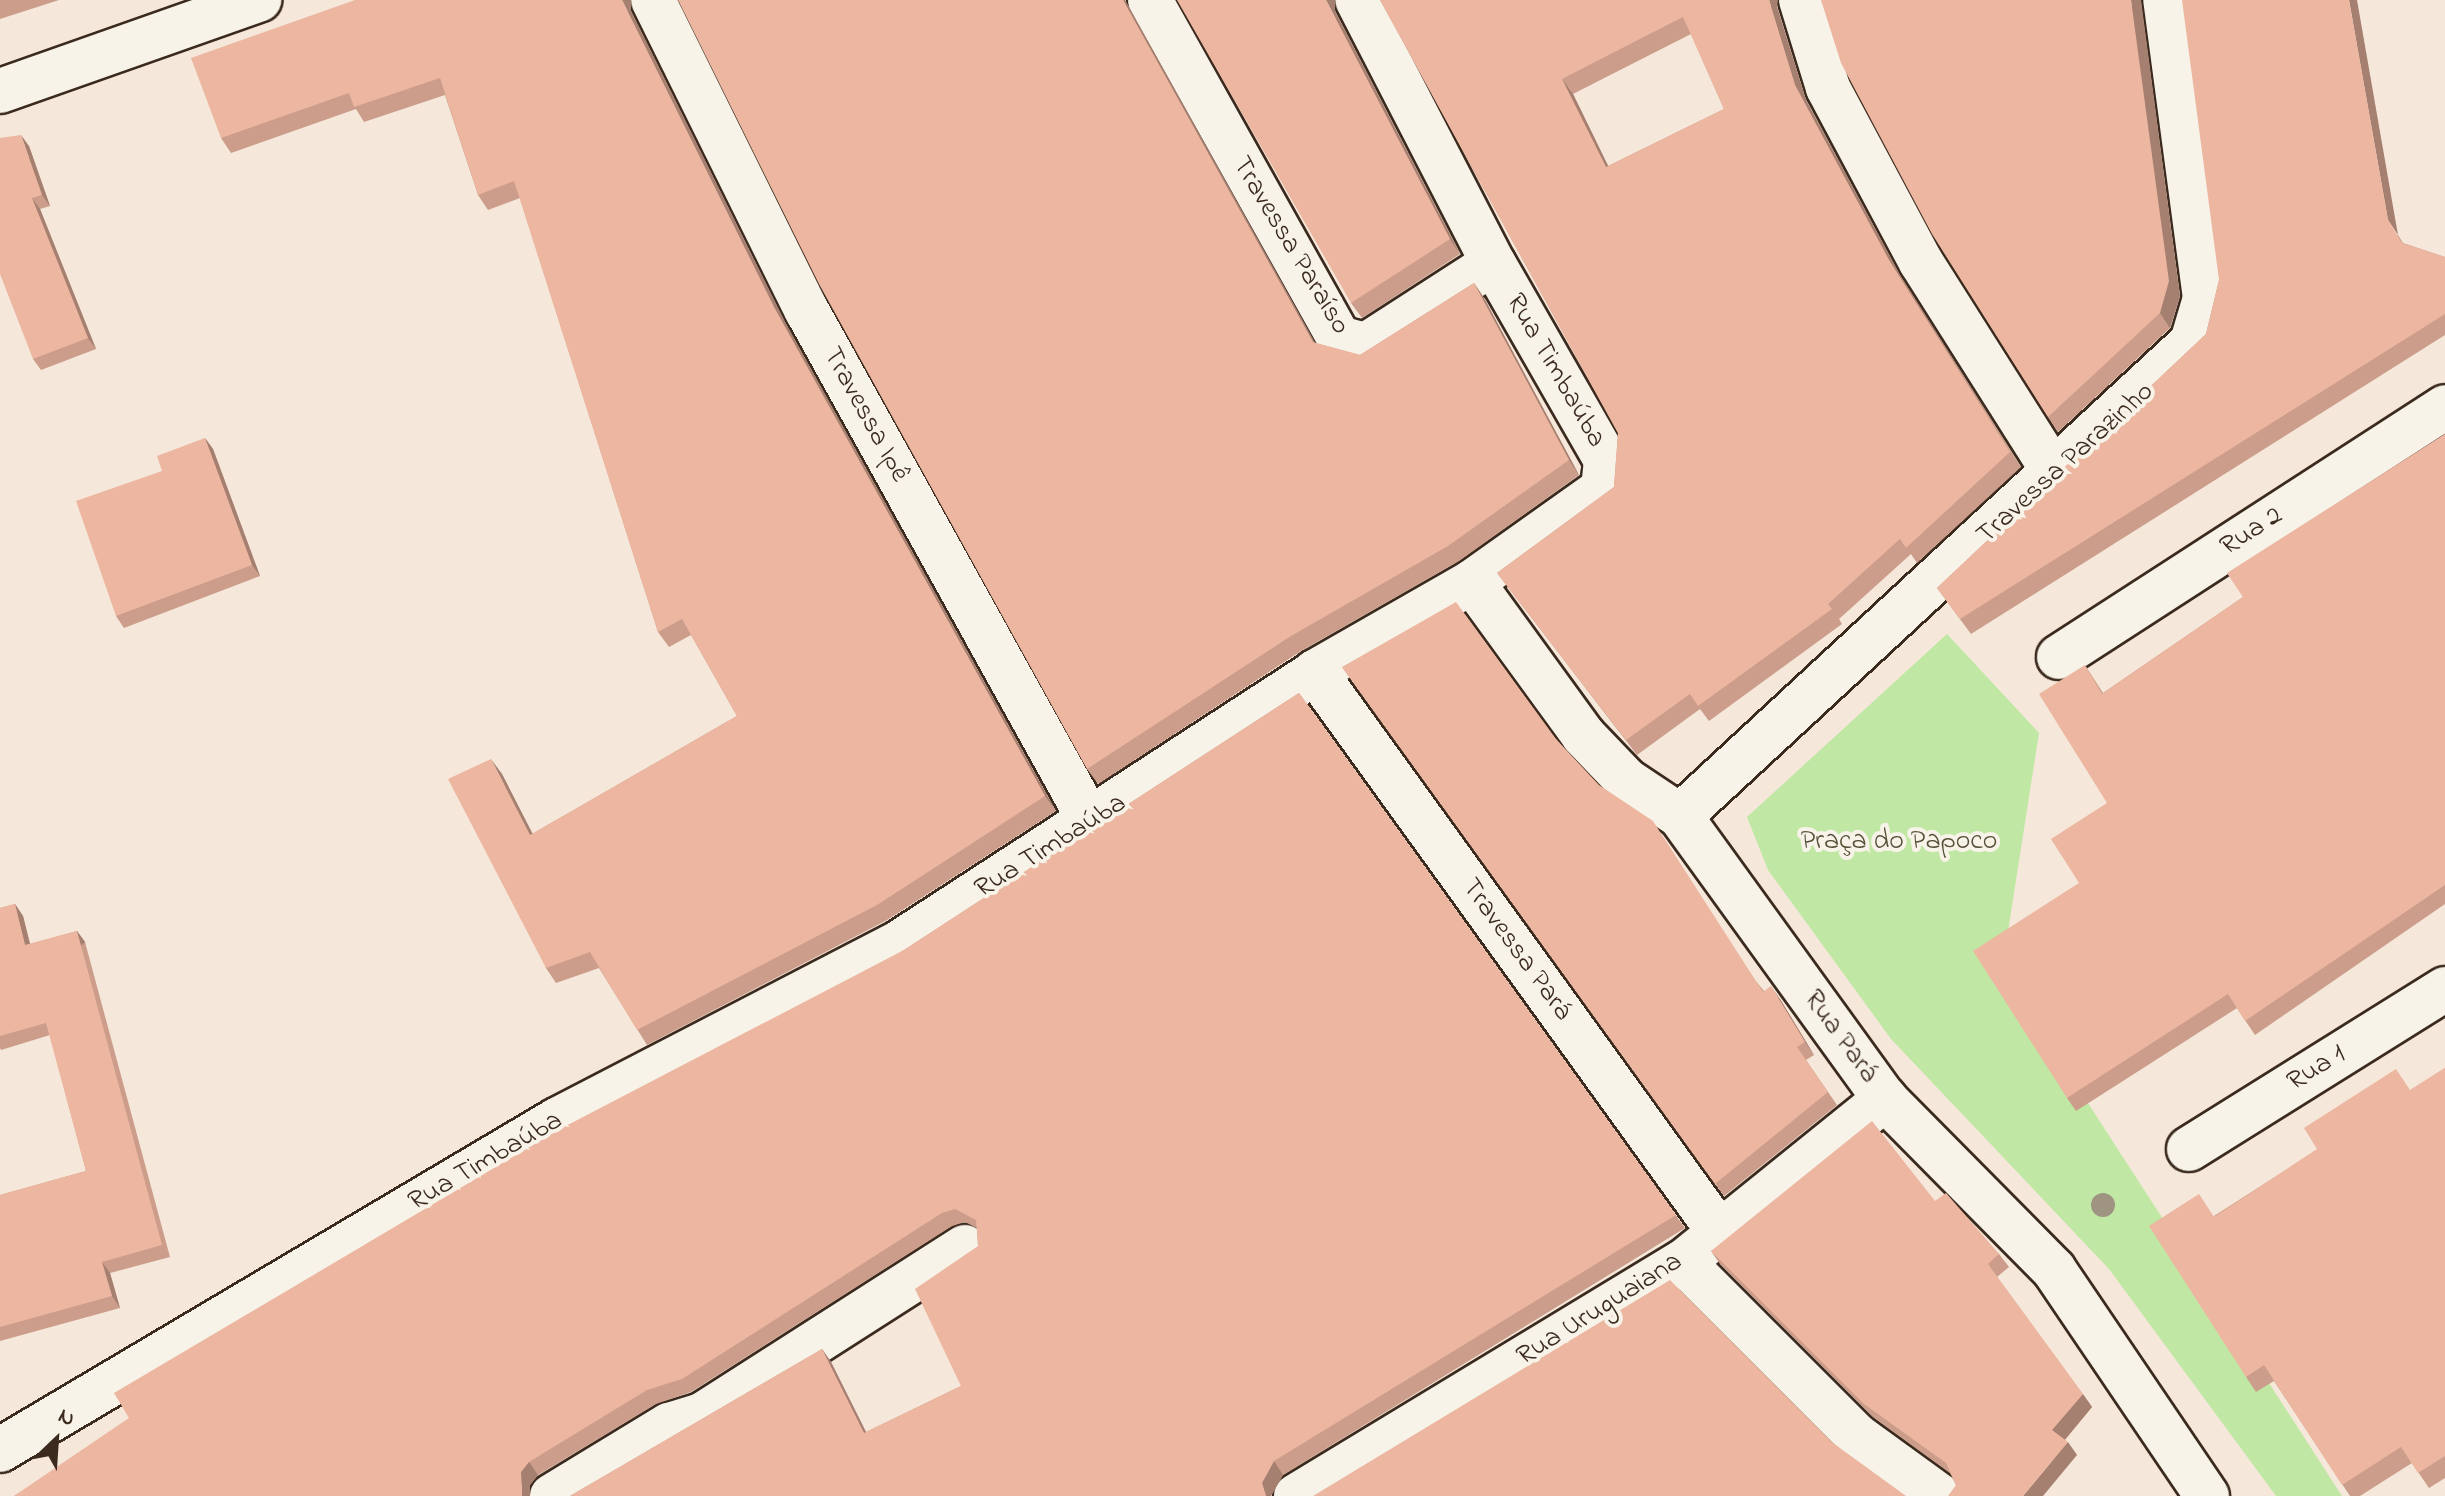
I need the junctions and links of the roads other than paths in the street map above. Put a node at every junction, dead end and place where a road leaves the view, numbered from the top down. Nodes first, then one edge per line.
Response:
1 (653, 0) edge
2 (1150, 0) edge
3 (1357, 0) edge
4 (1801, 0) edge
5 (2165, 0) edge
6 (238, 3) edge
7 (0, 91) edge
8 (1493, 263) junction
9 (2445, 407) edge
10 (2055, 474) junction
11 (1472, 582) junction
12 (2059, 657) dead end
13 (1315, 672) junction
14 (1680, 816) junction
15 (1091, 823) junction
16 (2445, 989) edge
17 (1885, 1099) junction
18 (2189, 1149) dead end
19 (1717, 1229) junction
20 (965, 1247) dead end
21 (1683, 1262) junction
22 (0, 1450) edge
23 (552, 1496) edge
24 (1296, 1496) edge
25 (1940, 1496) edge
26 (2207, 1496) edge

1 - 15 street, Travessa Ipê
2 - 8 street, Travessa Paraíso
3 - 8 street, Rua Timbaúba
4 - 10 street
5 - 10 street, Travessa Parazinho
6 - 7 street
8 - 11 street, Rua Timbaúba
9 - 12 street, Rua 2
10 - 14 street, Travessa Parazinho
11 - 13 street, Rua Timbaúba
11 - 14 street, Rua Pará
13 - 15 street, Rua Timbaúba
13 - 19 street, Travessa Pará
14 - 17 street, Rua Pará
15 - 22 street, Rua Timbaúba
16 - 18 street, Rua 1
17 - 19 street, Rua Uruguaiana
17 - 26 street, Rua Pará
19 - 21 street, Rua Uruguaiana
20 - 23 street
21 - 24 street, Rua Uruguaiana
21 - 25 street

